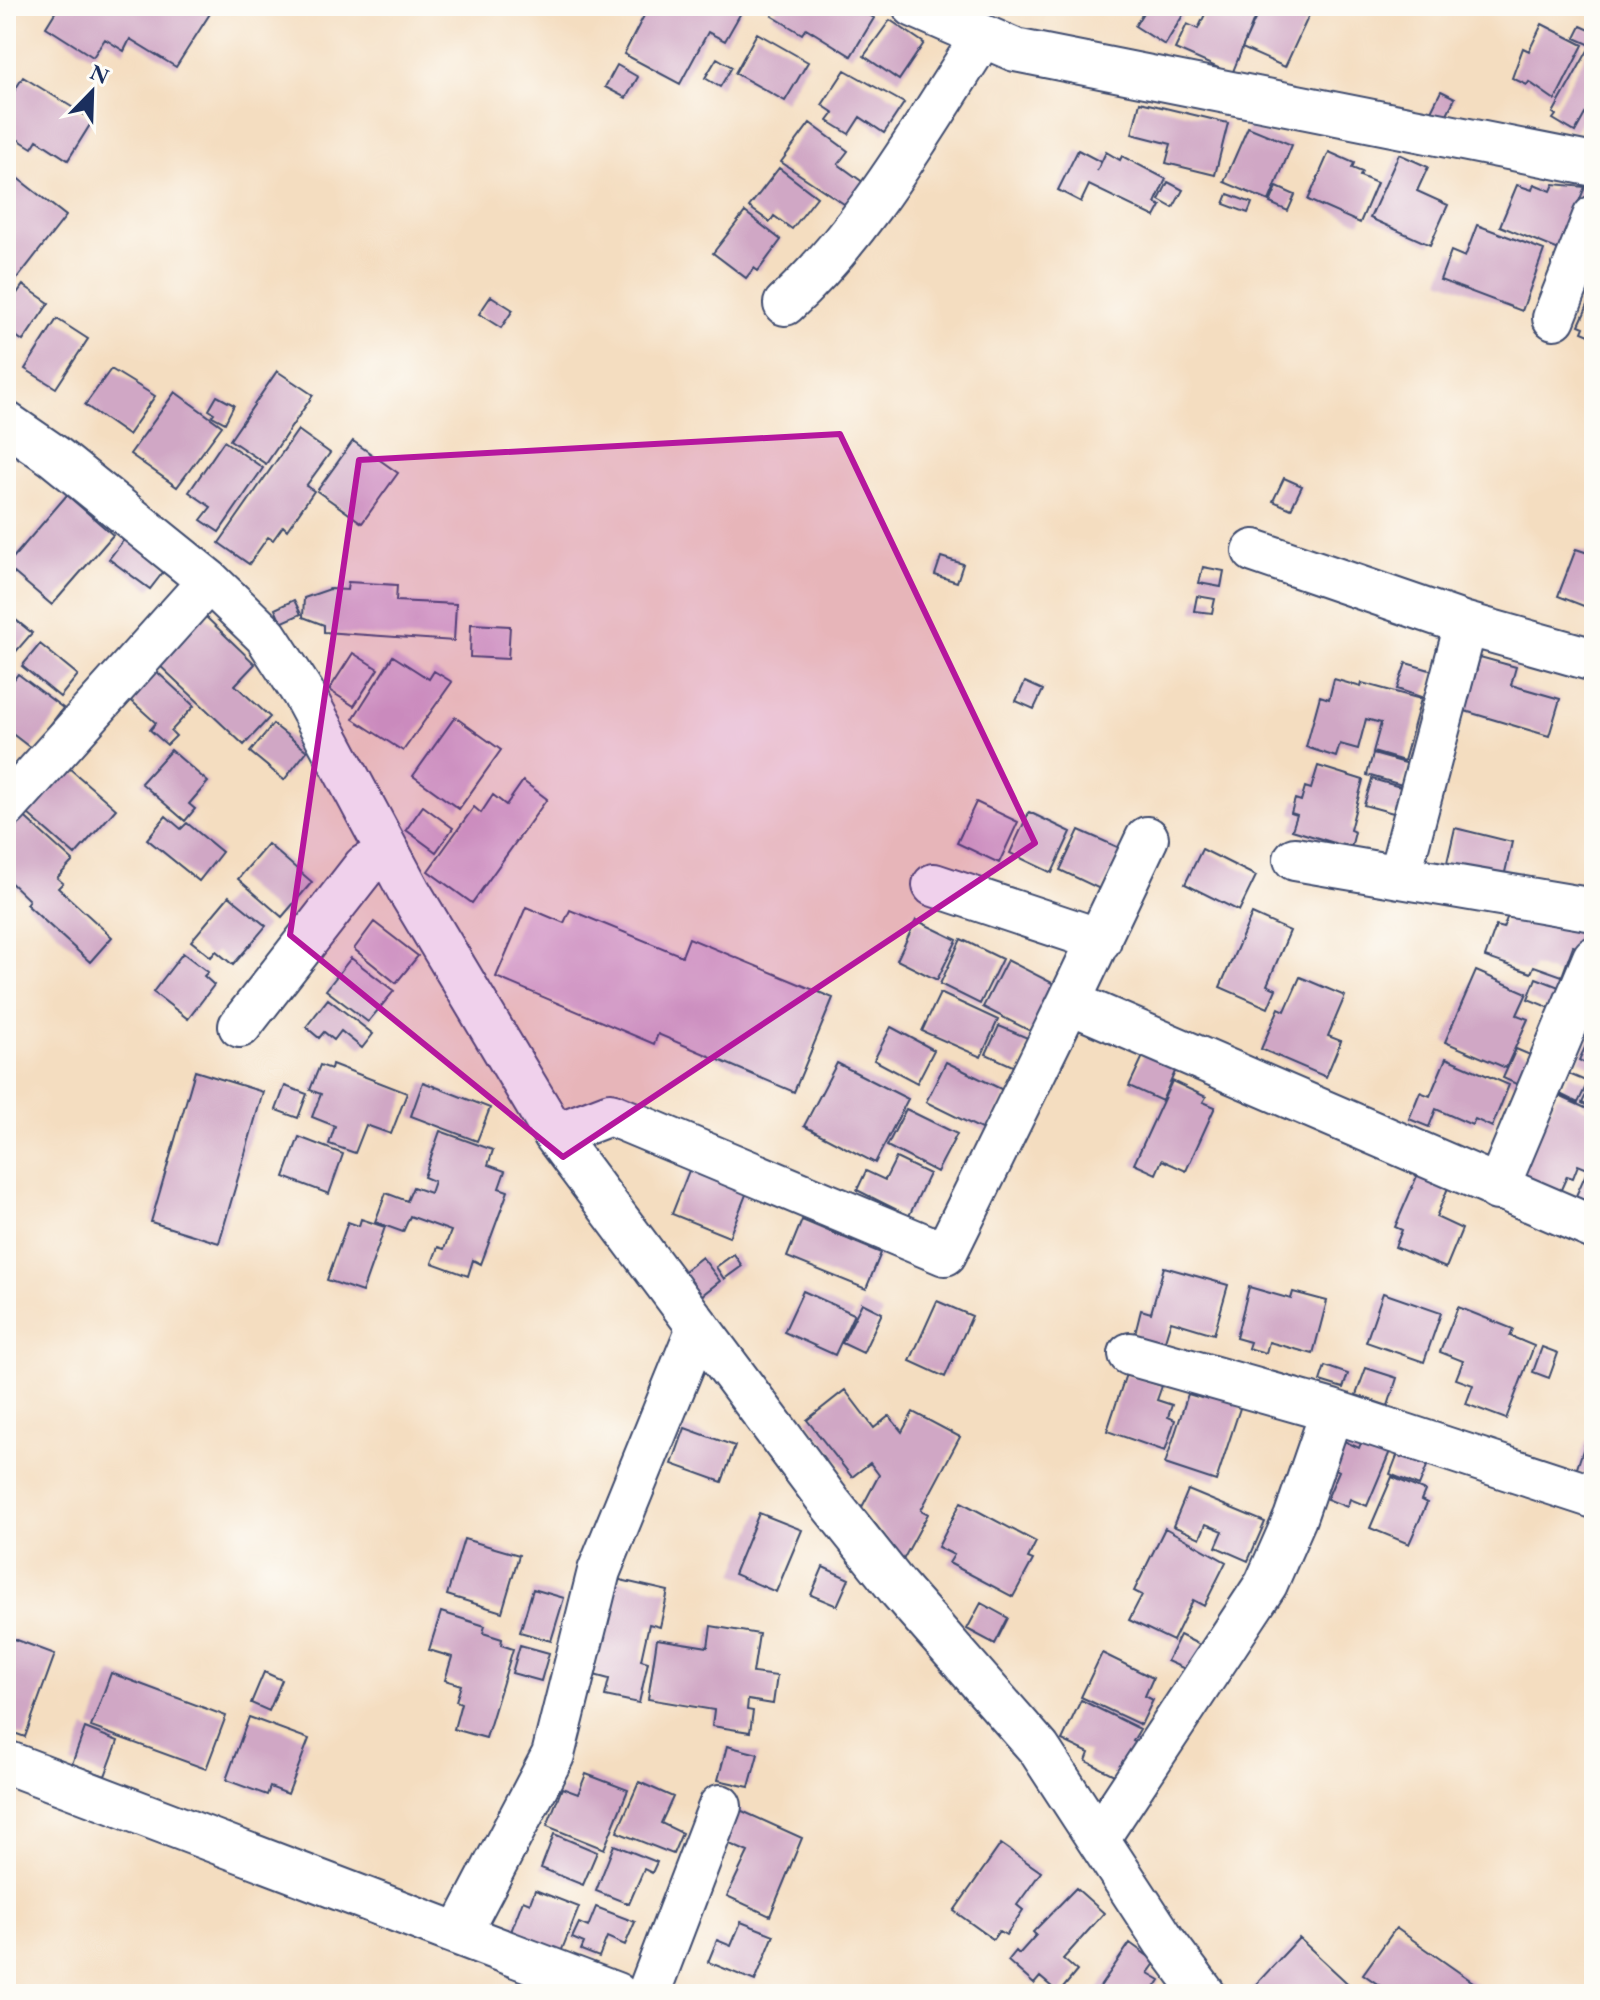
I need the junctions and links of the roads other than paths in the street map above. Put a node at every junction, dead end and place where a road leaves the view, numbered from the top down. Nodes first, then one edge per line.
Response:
1 (914, 6) edge
2 (983, 36) junction
3 (1594, 165) edge
4 (1594, 217) edge
5 (785, 304) dead end
6 (1554, 318) dead end
7 (6, 423) edge
8 (1254, 551) dead end
9 (209, 581) junction
10 (1466, 624) junction
11 (1594, 660) edge
12 (6, 807) edge
13 (1147, 838) dead end
14 (389, 853) junction
15 (1295, 859) dead end
16 (1399, 877) junction
17 (934, 885) dead end
18 (1594, 910) edge
19 (1100, 940) junction
20 (1594, 958) edge
21 (1069, 1002) junction
22 (240, 1026) dead end
23 (555, 1135) junction
24 (1497, 1189) junction
25 (1594, 1228) edge
26 (698, 1328) junction
27 (1130, 1354) dead end
28 (1332, 1411) junction
29 (1594, 1497) edge
30 (6, 1762) edge
31 (720, 1806) dead end
32 (1099, 1837) junction
33 (459, 1934) junction
34 (616, 1994) edge
35 (648, 1994) edge
36 (1204, 1994) edge

1 - 2 street
2 - 3 street
2 - 5 street
4 - 6 street
7 - 9 street
8 - 10 street
9 - 12 street
9 - 14 street
10 - 11 street
10 - 16 street
13 - 19 street
14 - 22 street
14 - 23 street
15 - 16 street
16 - 18 street
17 - 19 street
19 - 21 street
20 - 24 street
21 - 23 street
21 - 24 street
23 - 26 street
24 - 25 street
26 - 32 street
26 - 33 street
27 - 28 street
28 - 29 street
28 - 32 street
30 - 33 street
31 - 35 street
32 - 36 street
33 - 34 street

